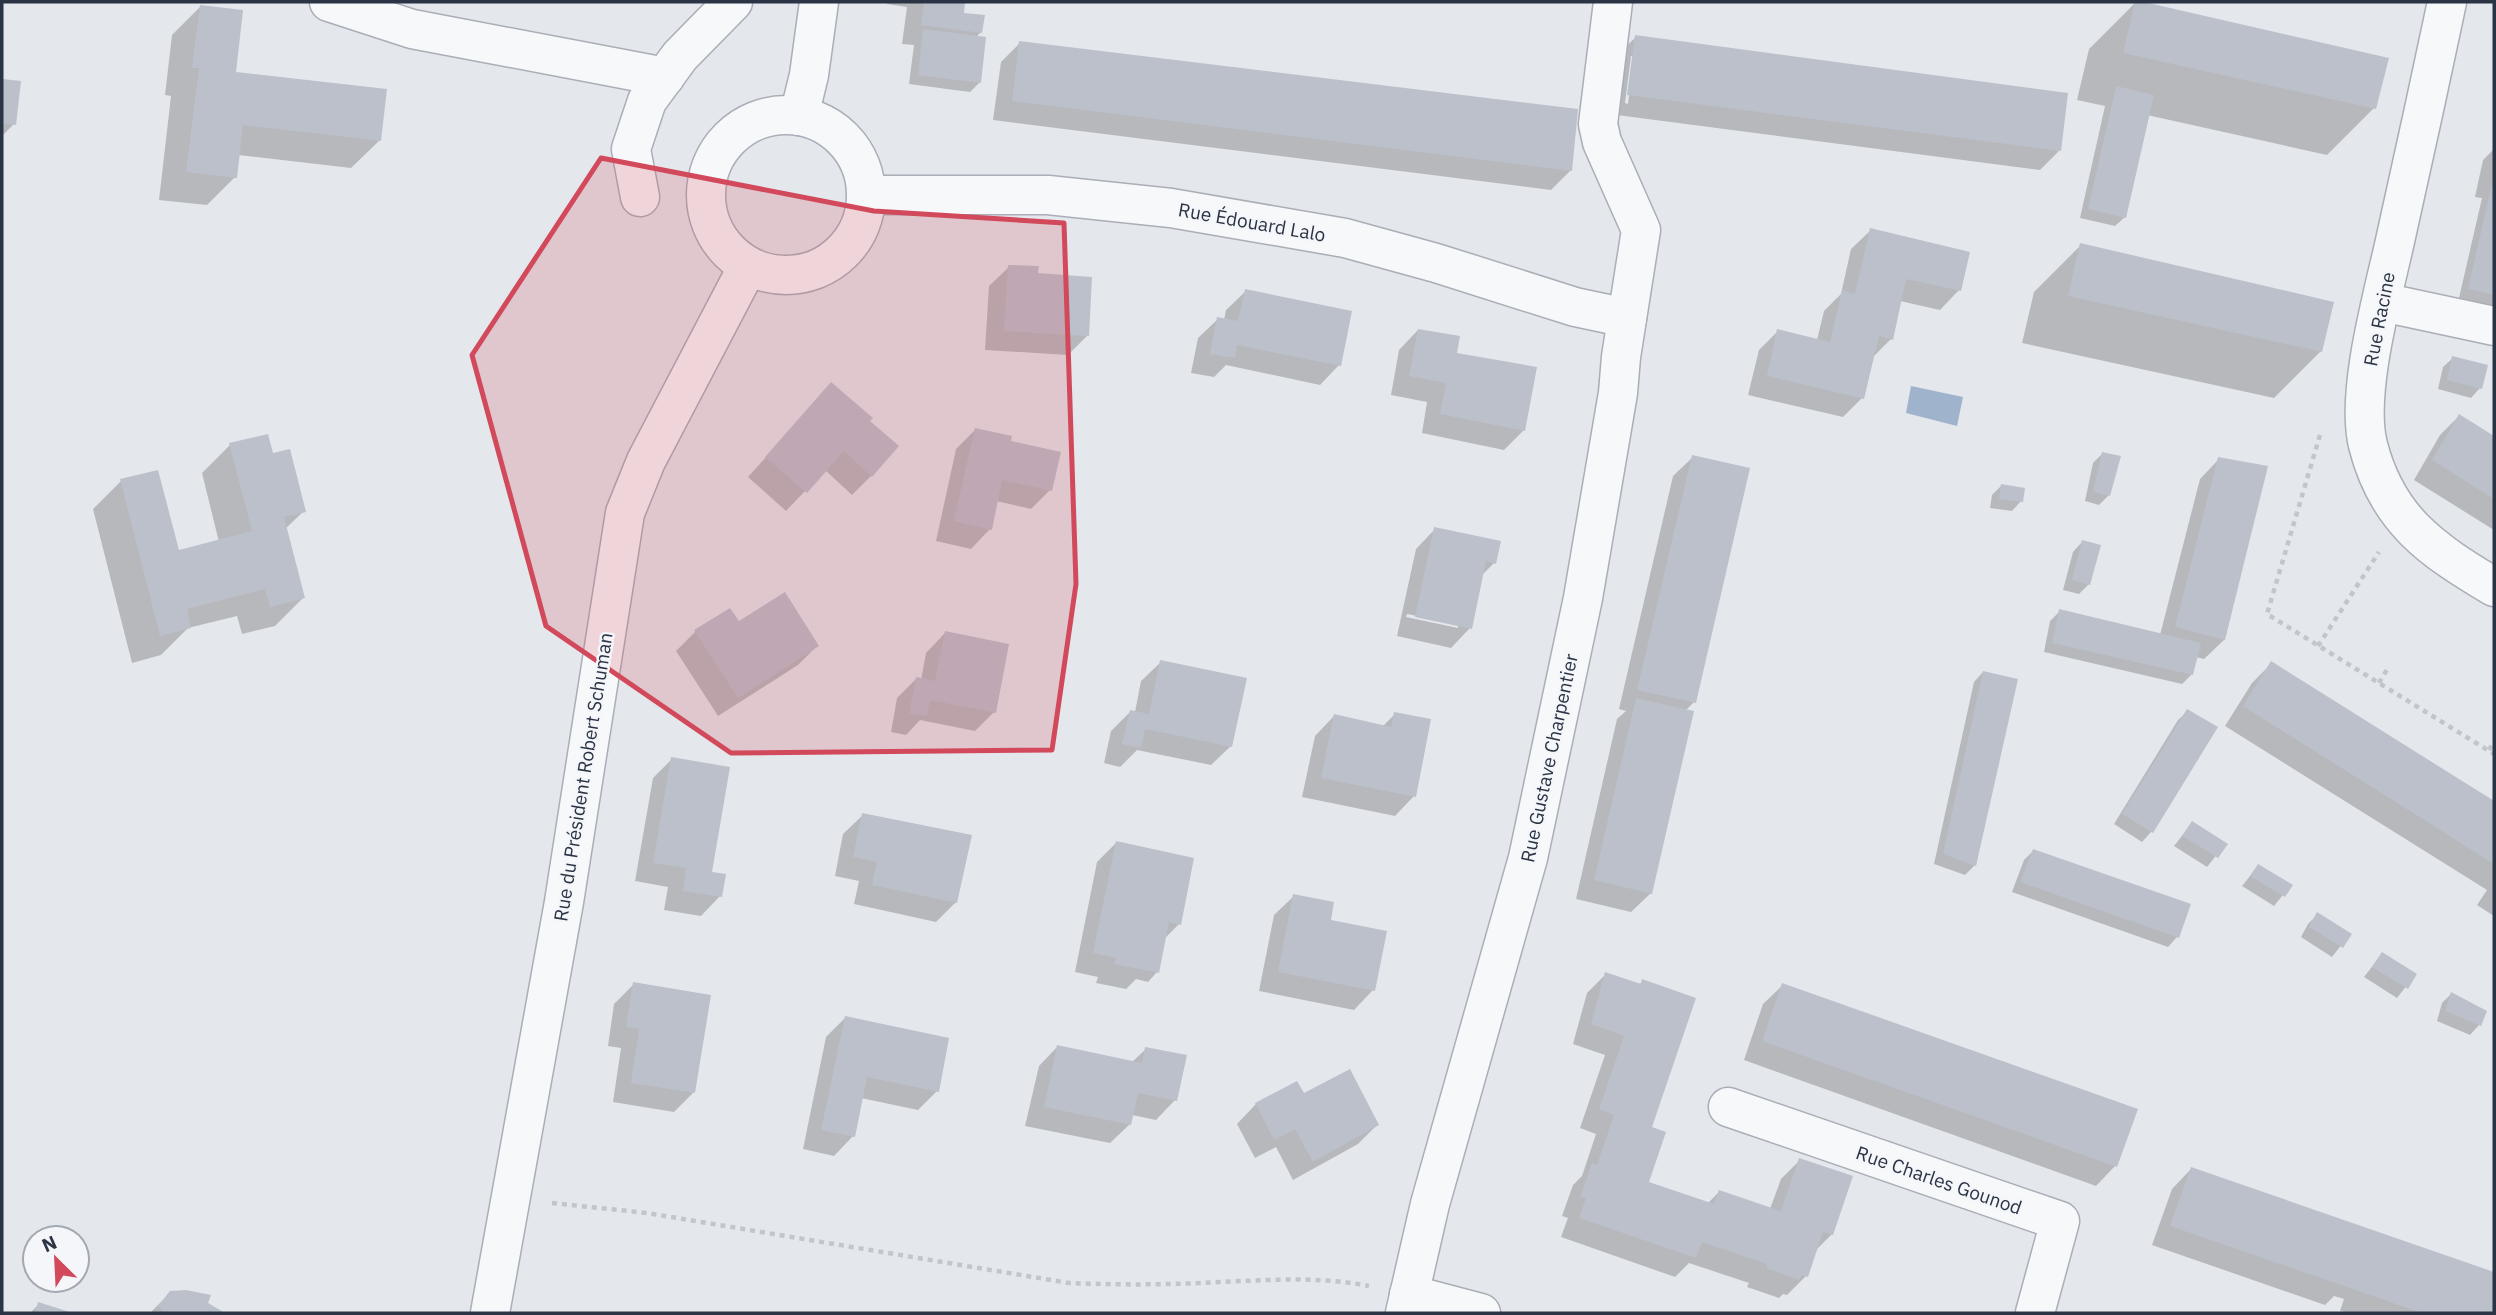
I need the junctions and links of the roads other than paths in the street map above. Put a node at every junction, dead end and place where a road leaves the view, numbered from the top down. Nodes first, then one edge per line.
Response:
1 (329, 2) edge
2 (733, 2) edge
3 (819, 2) edge
4 (1613, 2) edge
5 (2447, 2) edge
6 (665, 77) junction
7 (799, 116) junction
8 (867, 195) junction
9 (640, 197) dead end
10 (748, 266) junction
11 (2382, 302) junction
12 (1627, 318) junction
13 (2494, 326) edge
14 (2494, 587) edge
15 (1728, 1107) dead end
16 (1407, 1303) edge
17 (490, 1313) edge
18 (1480, 1313) edge
19 (2035, 1313) edge

1 - 6 street
2 - 6 street
3 - 7 street
4 - 12 street, Rue Gustave Charpentier
5 - 11 street, Rue Racine
6 - 9 street
7 - 8 street
7 - 10 street
8 - 10 street
8 - 12 street, Rue Édouard Lalo
10 - 17 street, Rue du Président Robert Schuman
11 - 13 street
11 - 14 street, Rue Racine
12 - 16 street, Rue Gustave Charpentier
15 - 19 street, Rue Charles Gounod
16 - 18 street

